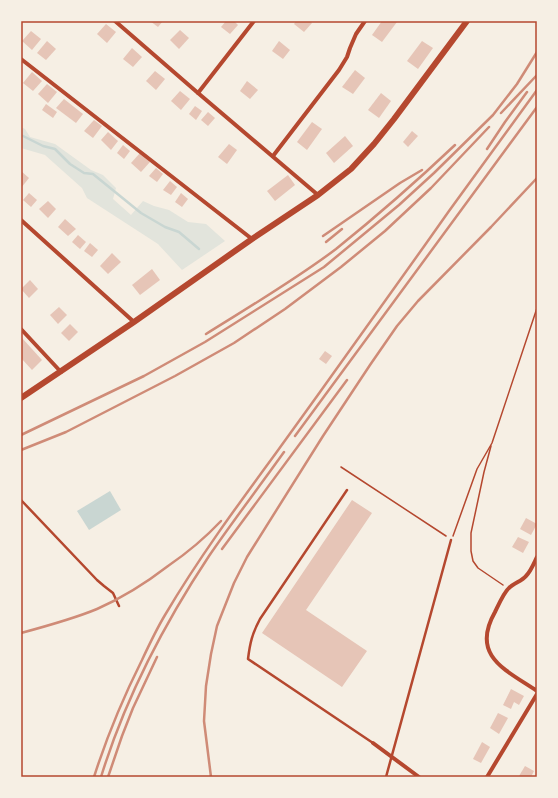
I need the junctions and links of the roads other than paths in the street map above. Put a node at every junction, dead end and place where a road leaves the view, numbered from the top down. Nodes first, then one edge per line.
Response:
1 (115, 21) edge
2 (254, 21) edge
3 (365, 21) edge
4 (467, 21) edge
5 (21, 59) edge
6 (198, 94) junction
7 (273, 156) junction
8 (318, 195) junction
9 (21, 220) edge
10 (252, 239) junction
11 (134, 322) junction
12 (21, 329) edge
13 (61, 372) junction
14 (21, 398) edge
15 (346, 490) dead end
16 (21, 500) edge
17 (451, 540) road end
18 (537, 557) edge
19 (119, 606) dead end
20 (537, 691) edge
21 (537, 694) edge
22 (373, 743) joint
23 (391, 757) junction
24 (386, 777) edge
25 (419, 777) edge
26 (487, 777) edge

1 - 6 street
2 - 6 street
3 - 7 street
4 - 8 street
5 - 10 street
6 - 7 street
7 - 8 street
8 - 10 street
9 - 11 street
10 - 11 street
11 - 13 street
12 - 13 street
13 - 14 street
15 - 22 lane
16 - 19 lane
17 - 23 lane
18 - 20 street
21 - 26 street
22 - 23 street
23 - 24 lane
23 - 25 street

